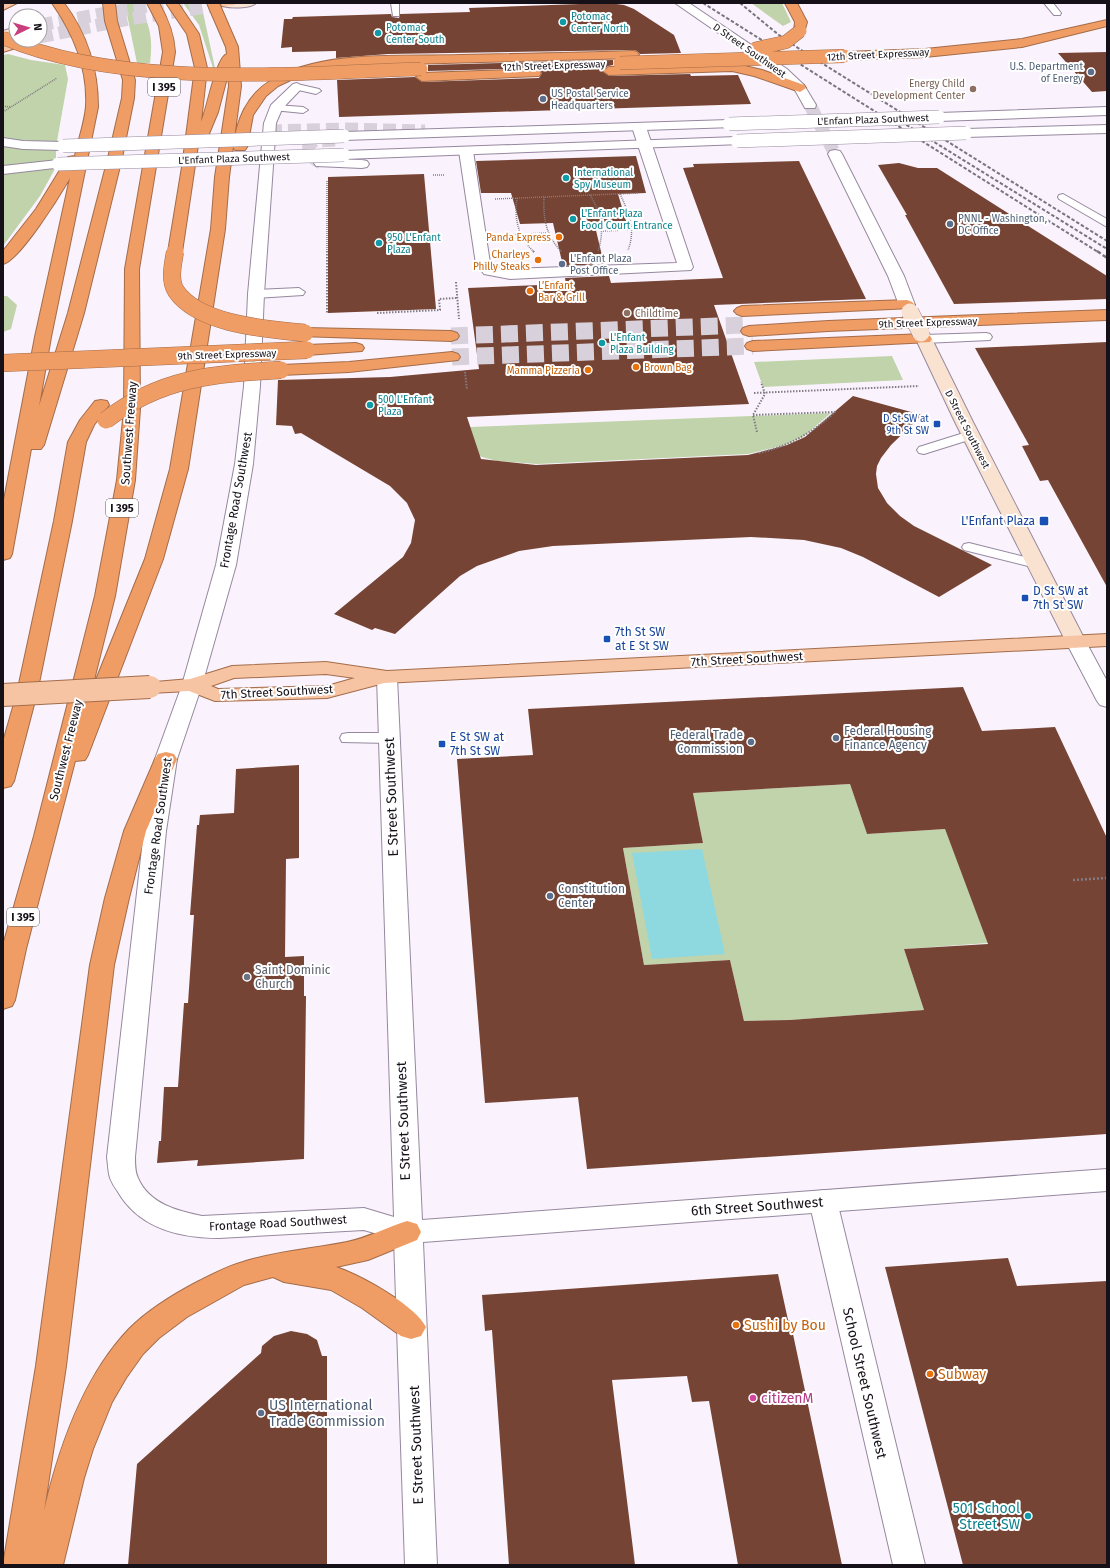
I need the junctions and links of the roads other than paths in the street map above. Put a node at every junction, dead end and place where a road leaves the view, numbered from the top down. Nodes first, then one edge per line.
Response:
1 (11, 3) edge
2 (58, 3) edge
3 (109, 3) edge
4 (153, 3) edge
5 (172, 3) edge
6 (213, 3) edge
7 (250, 3) edge
8 (395, 3) edge
9 (680, 3) edge
10 (791, 3) edge
11 (1048, 3) edge
12 (228, 4) edge
13 (3, 7) edge
14 (396, 14) dead end
15 (1057, 14) dead end
16 (1107, 23) edge
17 (3, 38) edge
18 (232, 47) junction
19 (839, 53) junction
20 (633, 55) junction
21 (434, 61) junction
22 (594, 71) dead end
23 (421, 73) junction
24 (547, 73) dead end
25 (297, 87) junction
26 (800, 88) junction
27 (316, 90) dead end
28 (810, 106) tunnel mouth
29 (276, 108) junction
30 (303, 110) dead end
31 (1107, 111) edge
32 (639, 126) junction
33 (1107, 129) edge
34 (331, 130) tunnel mouth
35 (464, 133) junction
36 (87, 134) junction
37 (3, 142) edge
38 (644, 144) junction
39 (835, 154) tunnel mouth
40 (467, 156) junction
41 (321, 163) tunnel mouth
42 (189, 167) junction
43 (3, 170) edge
44 (1064, 196) dead end
45 (1107, 224) edge
46 (218, 229) junction
47 (3, 260) edge
48 (299, 292) dead end
49 (256, 294) junction
50 (909, 309) junction
51 (1107, 315) edge
52 (747, 328) junction
53 (923, 336) junction
54 (986, 337) dead end
55 (451, 340) junction
56 (245, 353) junction
57 (3, 363) edge
58 (104, 413) junction
59 (970, 435) junction
60 (924, 450) dead end
61 (6, 535) junction
62 (969, 547) dead end
63 (3, 554) edge
64 (1036, 564) junction
65 (1107, 640) edge
66 (1076, 642) junction
67 (387, 677) junction
68 (192, 685) junction
69 (3, 695) edge
70 (1107, 701) edge
71 (348, 738) dead end
72 (389, 738) junction
73 (166, 760) junction
74 (3, 781) edge
75 (45, 836) junction
76 (3, 1000) edge
77 (1107, 1180) edge
78 (822, 1201) junction
79 (407, 1232) junction
80 (265, 1268) junction
81 (411, 1327) junction
82 (19, 1565) edge
83 (47, 1565) edge
84 (421, 1565) edge
85 (909, 1565) edge

1 - 13 main road
2 - 36 highway
3 - 61 highway
4 - 75 highway, Southwest Freeway / I 395
5 - 42 highway
6 - 18 highway
7 - 12 main road
8 - 14 lane
9 - 26 street, D Street Southwest
10 - 20 highway, bridge
11 - 15 lane
16 - 19 highway, 12th Street Expressway
17 - 23 highway, bridge
18 - 42 highway
18 - 46 highway
19 - 20 highway
19 - 23 highway, 12th Street Expressway, bridge
20 - 21 highway
21 - 25 highway
21 - 46 highway
22 - 26 highway
23 - 24 highway
25 - 27 lane
25 - 29 street
26 - 28 street, D Street Southwest
29 - 30 lane
29 - 49 street, Frontage Road Southwest
31 - 32 street, L'Enfant Plaza Southwest, bridge
32 - 35 street, L'Enfant Plaza Southwest
32 - 38 street
33 - 38 street, L'Enfant Plaza Southwest, bridge
34 - 35 street
35 - 37 street, L'Enfant Plaza Southwest, bridge
35 - 40 street
36 - 47 highway
36 - 61 highway
38 - 40 street, L'Enfant Plaza Southwest
38 - 40 street
39 - 50 street, D Street Southwest
40 - 41 street
40 - 43 street, L'Enfant Plaza Southwest, bridge
42 - 55 highway, bridge
44 - 45 lane
46 - 75 highway
48 - 49 lane
49 - 68 street, Frontage Road Southwest
50 - 52 highway
50 - 53 main road, D Street Southwest, bridge
51 - 52 highway, 9th Street Expressway
52 - 53 highway
53 - 54 lane
53 - 59 main road, D Street Southwest
55 - 56 highway, 9th Street Expressway, bridge
55 - 58 highway, bridge
56 - 57 highway, 9th Street Expressway, bridge
56 - 58 highway, bridge
58 - 74 highway
59 - 60 lane
59 - 64 main road, D Street Southwest
61 - 63 highway
62 - 64 lane
64 - 66 main road, D Street Southwest
65 - 66 main road, 7th Street Southwest
66 - 67 main road, 7th Street Southwest
66 - 70 street, D Street Southwest
67 - 68 main road, 7th Street Southwest
67 - 72 street, E Street Southwest
68 - 69 main road, 7th Street Southwest, bridge
68 - 73 street, Frontage Road Southwest
71 - 72 lane
72 - 79 street, E Street Southwest
73 - 79 street, Frontage Road Southwest
73 - 82 highway
75 - 76 highway, Southwest Freeway / I 395
77 - 78 street, 6th Street Southwest
78 - 79 street, 6th Street Southwest
78 - 85 street, School Street Southwest
79 - 80 highway
79 - 81 street, E Street Southwest
80 - 81 highway
80 - 83 highway
81 - 84 street, E Street Southwest

